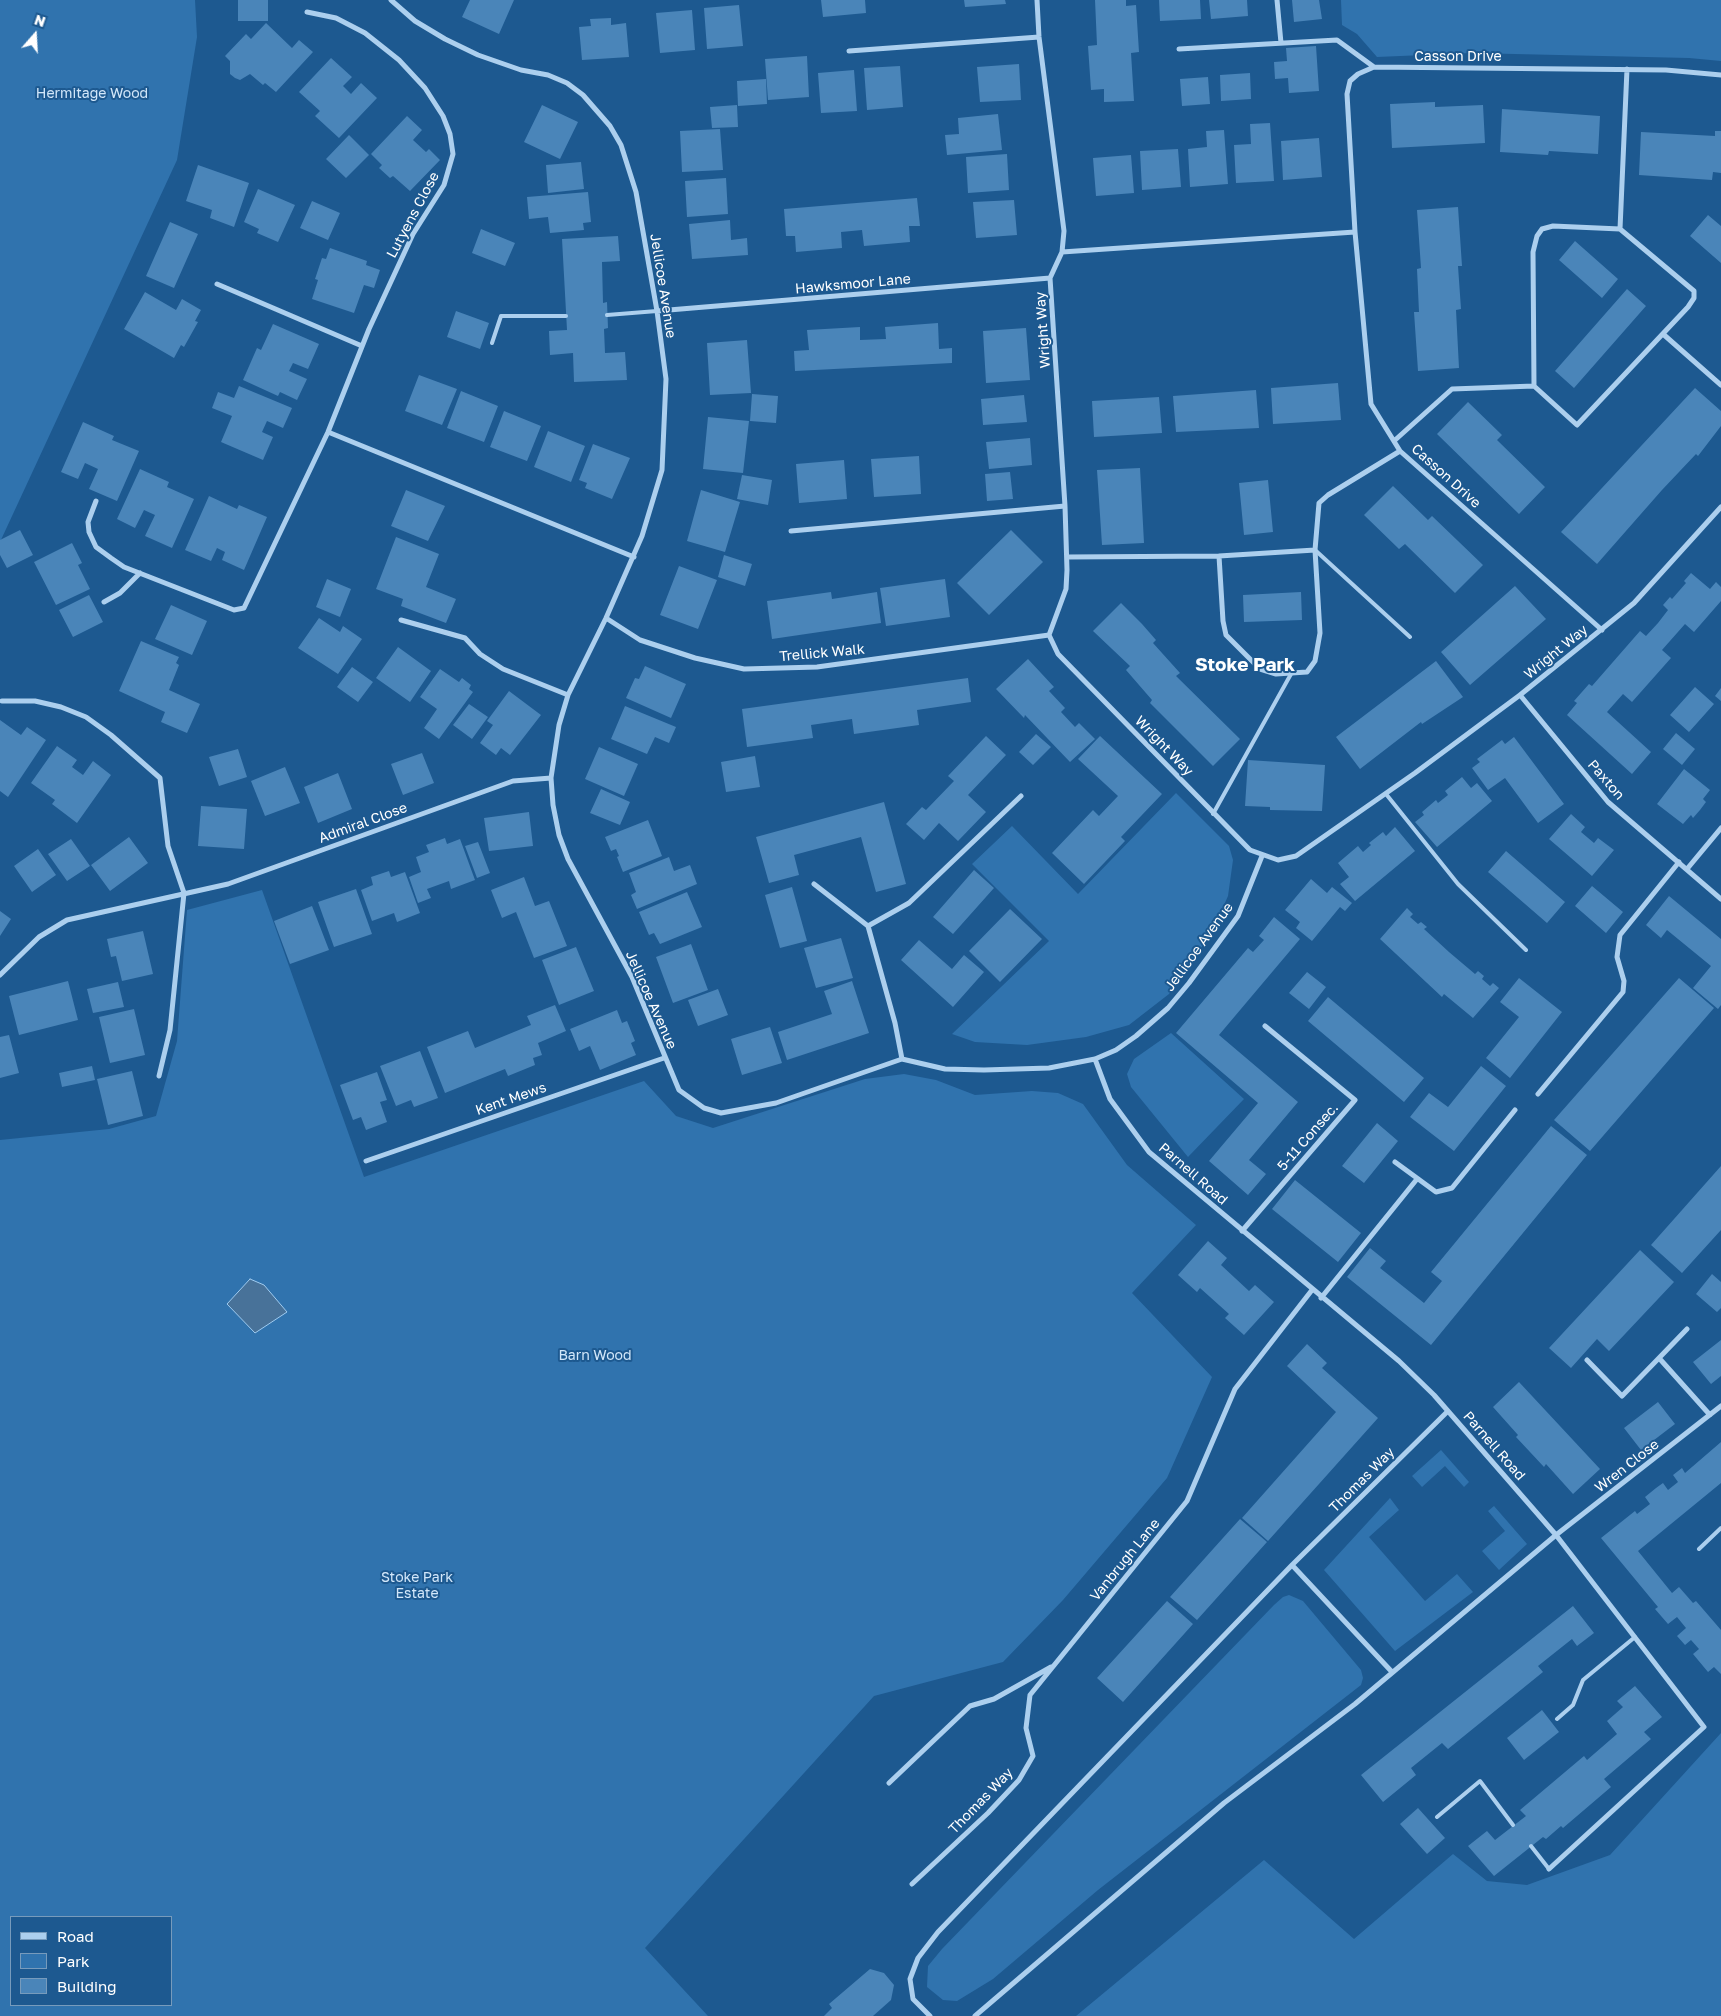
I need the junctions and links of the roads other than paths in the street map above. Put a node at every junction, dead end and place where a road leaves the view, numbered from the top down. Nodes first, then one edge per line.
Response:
1 (391, 0) edge
2 (1037, 0) edge
3 (1277, 0) edge
4 (307, 12) dead end
5 (1038, 37) junction
6 (1281, 43) junction
7 (1179, 49) dead end
8 (849, 51) dead end
9 (1374, 67) junction
10 (1627, 69) junction
11 (1721, 75) edge
12 (1620, 229) junction
13 (1355, 232) junction
14 (1062, 252) junction
15 (1050, 278) junction
16 (217, 284) dead end
17 (658, 311) junction
18 (607, 314) dead end
19 (566, 316) dead end
20 (1663, 334) junction
21 (492, 343) dead end
22 (362, 346) junction
23 (1721, 385) edge
24 (1534, 386) junction
25 (328, 432) junction
26 (1394, 441) junction
27 (1400, 451) junction
28 (96, 501) dead end
29 (1065, 506) junction
30 (1721, 507) edge
31 (791, 531) dead end
32 (1315, 550) junction
33 (1219, 556) junction
34 (634, 557) junction
35 (1067, 557) junction
36 (140, 573) junction
37 (104, 602) dead end
38 (606, 618) junction
39 (401, 620) dead end
40 (1602, 630) junction
41 (1049, 635) junction
42 (1410, 638) dead end
43 (1292, 674) junction
44 (568, 695) junction
45 (1520, 695) junction
46 (2, 700) dead end
47 (552, 778) junction
48 (1386, 794) junction
49 (1021, 796) dead end
50 (1213, 814) junction
51 (1721, 828) edge
52 (1262, 856) junction
53 (1679, 862) junction
54 (1686, 869) junction
55 (814, 884) dead end
56 (184, 893) junction
57 (1721, 899) edge
58 (868, 926) junction
59 (1526, 950) dead end
60 (0, 974) edge
61 (1265, 1026) dead end
62 (664, 1058) junction
63 (902, 1059) junction
64 (1095, 1060) junction
65 (159, 1076) dead end
66 (1538, 1094) dead end
67 (1515, 1110) dead end
68 (366, 1160) dead end
69 (1395, 1162) dead end
70 (1417, 1180) junction
71 (1242, 1231) junction
72 (1312, 1290) junction
73 (1321, 1298) junction
74 (1687, 1329) dead end
75 (1659, 1358) junction
76 (1587, 1360) dead end
77 (1721, 1406) edge
78 (1448, 1411) junction
79 (1710, 1415) junction
80 (1721, 1528) edge
81 (1556, 1535) junction
82 (1698, 1549) dead end
83 (1292, 1565) junction
84 (1635, 1637) junction
85 (1054, 1666) junction
86 (1392, 1672) junction
87 (1557, 1719) dead end
88 (889, 1784) dead end
89 (1437, 1817) dead end
90 (1514, 1824) dead end
91 (1531, 1846) dead end
92 (1549, 1869) joint
93 (912, 1884) dead end
94 (930, 2016) edge
95 (974, 2016) edge

1 - 17 street, Jellicoe Avenue
2 - 5 street, Wright Way
3 - 6 street
4 - 22 street, Lutyens Close
5 - 8 street
5 - 14 street, Wright Way
6 - 7 street
6 - 9 street
9 - 10 street, Casson Drive
9 - 13 street, Casson Drive
10 - 11 street, Casson Drive
10 - 12 street
12 - 20 street
12 - 24 street
13 - 14 street
13 - 26 street, Casson Drive
14 - 15 street, Wright Way
15 - 17 street, Hawksmoor Lane
15 - 29 street, Wright Way
16 - 22 street
17 - 18 lane
17 - 34 street, Jellicoe Avenue
19 - 21 lane
20 - 23 street
20 - 24 street
22 - 25 street, Lutyens Close
24 - 26 street
25 - 34 street
25 - 36 street, Lutyens Close
26 - 27 street, Casson Drive
27 - 32 street
27 - 40 street, Casson Drive
28 - 36 street, Lutyens Close
29 - 31 street
29 - 35 street, Wright Way
30 - 40 street, Wright Way
32 - 33 street
32 - 42 lane
32 - 43 street
33 - 35 street
33 - 43 street
34 - 38 street, Jellicoe Avenue
35 - 41 street, Wright Way
36 - 37 street
38 - 41 street, Trellick Walk
38 - 44 street, Jellicoe Avenue
39 - 44 street
40 - 45 street, Wright Way
41 - 50 street, Wright Way
43 - 50 lane
44 - 47 street, Jellicoe Avenue
45 - 48 street, Wright Way
45 - 53 street, Paxton
46 - 56 street
47 - 56 street, Admiral Close
47 - 62 street, Jellicoe Avenue
48 - 52 street, Wright Way
48 - 59 lane
49 - 58 street
50 - 52 street, Wright Way
51 - 54 street
52 - 64 street, Jellicoe Avenue
53 - 54 street, Paxton
53 - 66 street
54 - 57 street, Paxton
55 - 58 street
56 - 60 street, Admiral Close
56 - 65 street
58 - 63 street
61 - 71 street, 5-11 Consec.
62 - 63 street, Jellicoe Avenue
62 - 68 street, Kent Mews
63 - 64 street, Jellicoe Avenue
64 - 71 street, Parnell Road
67 - 70 street
69 - 70 street
70 - 73 street
71 - 72 street, Parnell Road
72 - 73 street, Parnell Road
72 - 85 street, Vanbrugh Lane
73 - 78 street, Parnell Road
74 - 75 street
75 - 76 street
75 - 79 street
77 - 79 street, Wren Close
78 - 81 street, Parnell Road
78 - 83 street, Thomas Way
79 - 81 street, Wren Close
80 - 82 lane
81 - 84 street, Parnell Road
81 - 86 street
83 - 86 street
83 - 94 street, Thomas Way
84 - 87 lane
84 - 92 street, Parnell Road
85 - 88 street, Vanbrugh Lane
85 - 93 street, Thomas Way
86 - 95 street
89 - 90 lane
91 - 92 lane

